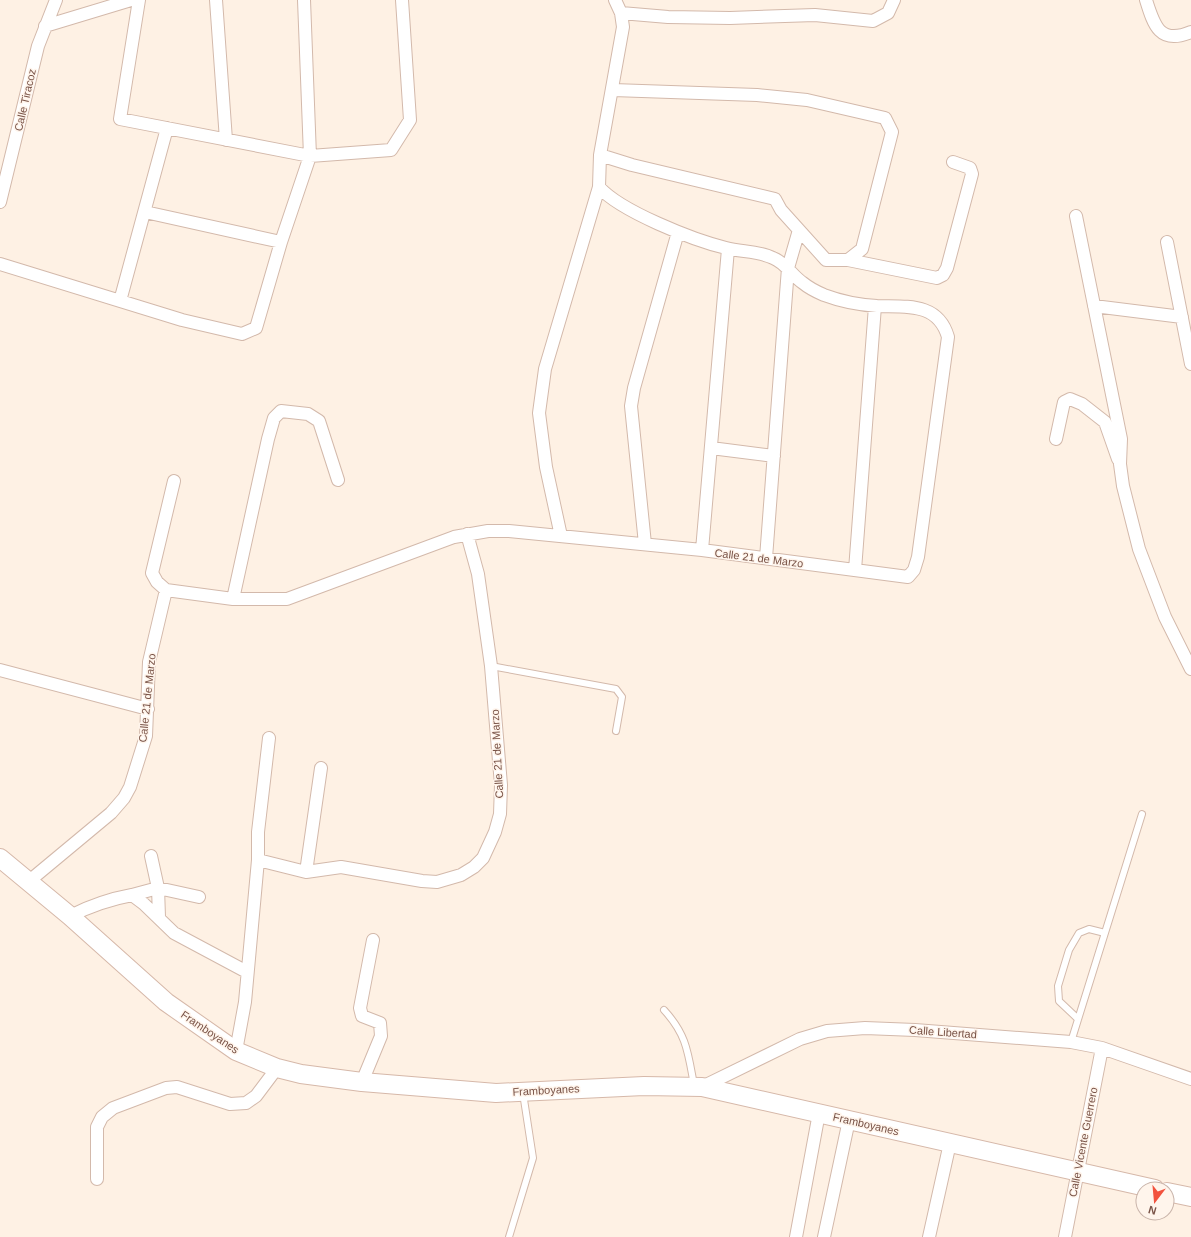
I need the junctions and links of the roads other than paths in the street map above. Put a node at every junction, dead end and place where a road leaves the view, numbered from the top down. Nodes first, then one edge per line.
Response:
1 (56, 0) edge
2 (131, 0) edge
3 (139, 0) edge
4 (216, 0) edge
5 (304, 0) edge
6 (402, 0) edge
7 (615, 0) edge
8 (894, 0) edge
9 (1146, 0) edge
10 (621, 13) junction
11 (45, 26) junction
12 (1191, 32) edge
13 (613, 90) junction
14 (167, 128) junction
15 (226, 140) junction
16 (600, 155) junction
17 (310, 156) junction
18 (953, 162) dead end
19 (4, 170) edge
20 (599, 187) junction
21 (0, 202) edge
22 (145, 212) junction
23 (1076, 216) dead end
24 (799, 230) junction
25 (678, 232) junction
26 (281, 242) junction
27 (1167, 242) dead end
28 (728, 249) junction
29 (848, 260) junction
30 (0, 264) edge
31 (788, 268) junction
32 (120, 301) junction
33 (875, 306) junction
34 (1094, 306) junction
35 (1182, 317) junction
36 (1191, 364) edge
37 (1056, 439) dead end
38 (711, 448) junction
39 (774, 456) junction
40 (1120, 464) junction
41 (338, 480) dead end
42 (174, 481) dead end
43 (467, 534) junction
44 (561, 536) junction
45 (646, 544) junction
46 (702, 550) junction
47 (766, 558) junction
48 (855, 570) junction
49 (166, 590) junction
50 (233, 599) junction
51 (491, 666) junction
52 (0, 670) edge
53 (1191, 670) edge
54 (148, 709) junction
55 (616, 731) dead end
56 (269, 738) dead end
57 (321, 768) dead end
58 (1142, 814) dead end
59 (151, 856) dead end
60 (0, 858) edge
61 (258, 860) junction
62 (306, 872) junction
63 (28, 882) junction
64 (158, 888) junction
65 (132, 895) junction
66 (199, 897) dead end
67 (70, 916) junction
68 (159, 917) junction
69 (1104, 933) junction
70 (373, 940) dead end
71 (247, 972) junction
72 (664, 1010) dead end
73 (1078, 1019) junction
74 (1071, 1042) junction
75 (1102, 1048) junction
76 (236, 1051) junction
77 (277, 1068) junction
78 (1191, 1079) edge
79 (362, 1082) junction
80 (698, 1087) junction
81 (522, 1091) junction
82 (819, 1113) junction
83 (849, 1120) junction
84 (950, 1143) junction
85 (1077, 1172) junction
86 (97, 1180) dead end
87 (1135, 1185) edge
88 (1175, 1194) edge
89 (1191, 1197) edge
90 (509, 1237) edge
91 (796, 1237) edge
92 (824, 1237) edge
93 (929, 1237) edge
94 (1065, 1237) edge

1 - 11 street, Calle Tiracoz
2 - 11 street
3 - 14 street
4 - 15 street
5 - 17 street
6 - 17 street
7 - 10 street
8 - 10 street
9 - 12 street
10 - 13 street
11 - 19 street, Calle Tiracoz
13 - 16 street
13 - 29 street
14 - 15 street
14 - 22 street
15 - 17 street
16 - 20 street
16 - 24 street
17 - 26 street
18 - 29 street
19 - 21 street, Calle Tiracoz
20 - 25 street
20 - 44 street
22 - 26 street
22 - 32 street
23 - 34 street
24 - 29 street
24 - 31 street
25 - 28 street
25 - 45 street
26 - 32 street
27 - 35 street
28 - 31 street
28 - 38 street
30 - 32 street
31 - 33 street
31 - 39 street
33 - 48 street
33 - 48 street, Calle 21 de Marzo
34 - 35 street
34 - 40 street
35 - 36 street
37 - 40 street
38 - 39 street
38 - 46 street
39 - 47 street
40 - 53 street
41 - 50 street
42 - 49 street
43 - 44 street, Calle 21 de Marzo
43 - 50 street, Calle 21 de Marzo
43 - 51 street, Calle 21 de Marzo
44 - 45 street, Calle 21 de Marzo
45 - 46 street, Calle 21 de Marzo
46 - 47 street, Calle 21 de Marzo
47 - 48 street, Calle 21 de Marzo
49 - 50 street, Calle 21 de Marzo
49 - 54 street, Calle 21 de Marzo
51 - 55 lane
51 - 62 street, Calle 21 de Marzo
52 - 54 street
54 - 63 street, Calle 21 de Marzo
56 - 61 street
57 - 62 street
58 - 69 lane
59 - 64 street
60 - 63 main road, Framboyanes
61 - 62 street, Calle 21 de Marzo
61 - 71 street
63 - 67 main road, Framboyanes
64 - 65 street
64 - 66 street
64 - 68 street
65 - 67 street
65 - 68 street
67 - 76 main road, Framboyanes
68 - 71 street
69 - 73 lane
69 - 73 lane
70 - 79 street
71 - 76 street
72 - 80 lane
73 - 74 lane
74 - 75 street, Calle Libertad
74 - 80 street, Calle Libertad
75 - 78 street, Calle Libertad
75 - 85 street, Calle Vicente Guerrero
76 - 77 main road, Framboyanes
77 - 79 main road, Framboyanes
77 - 86 street
79 - 81 main road, Framboyanes
80 - 81 main road, Framboyanes
80 - 82 main road, Framboyanes
81 - 90 lane
82 - 83 main road, Framboyanes
82 - 91 street
83 - 84 main road, Framboyanes
83 - 92 street
84 - 85 main road, Framboyanes
84 - 93 street
85 - 87 main road, Framboyanes
85 - 94 street, Calle Vicente Guerrero
88 - 89 main road

